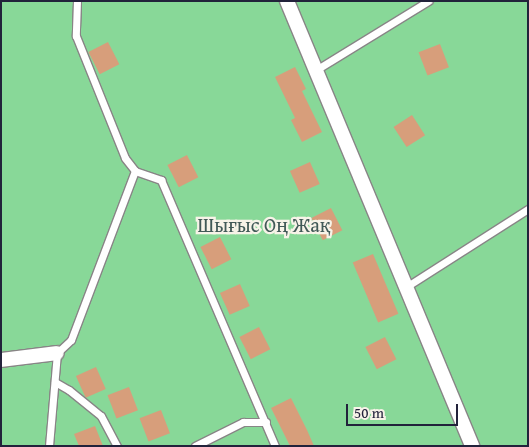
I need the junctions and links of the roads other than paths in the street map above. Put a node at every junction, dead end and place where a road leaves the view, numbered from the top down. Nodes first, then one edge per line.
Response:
1 (77, 1) edge
2 (287, 1) edge
3 (428, 1) edge
4 (316, 70) junction
5 (135, 171) junction
6 (528, 209) edge
7 (406, 287) junction
8 (57, 353) junction
9 (1, 360) edge
10 (55, 382) junction
11 (266, 422) junction
12 (49, 446) edge
13 (117, 446) edge
14 (195, 446) edge
15 (275, 446) edge
16 (472, 446) edge

1 - 5 lane
2 - 4 street
3 - 4 lane
4 - 7 street
5 - 8 lane
5 - 11 lane
6 - 7 lane
7 - 16 street
8 - 9 street
8 - 10 lane
10 - 12 lane
10 - 13 lane
11 - 14 lane
11 - 15 lane

